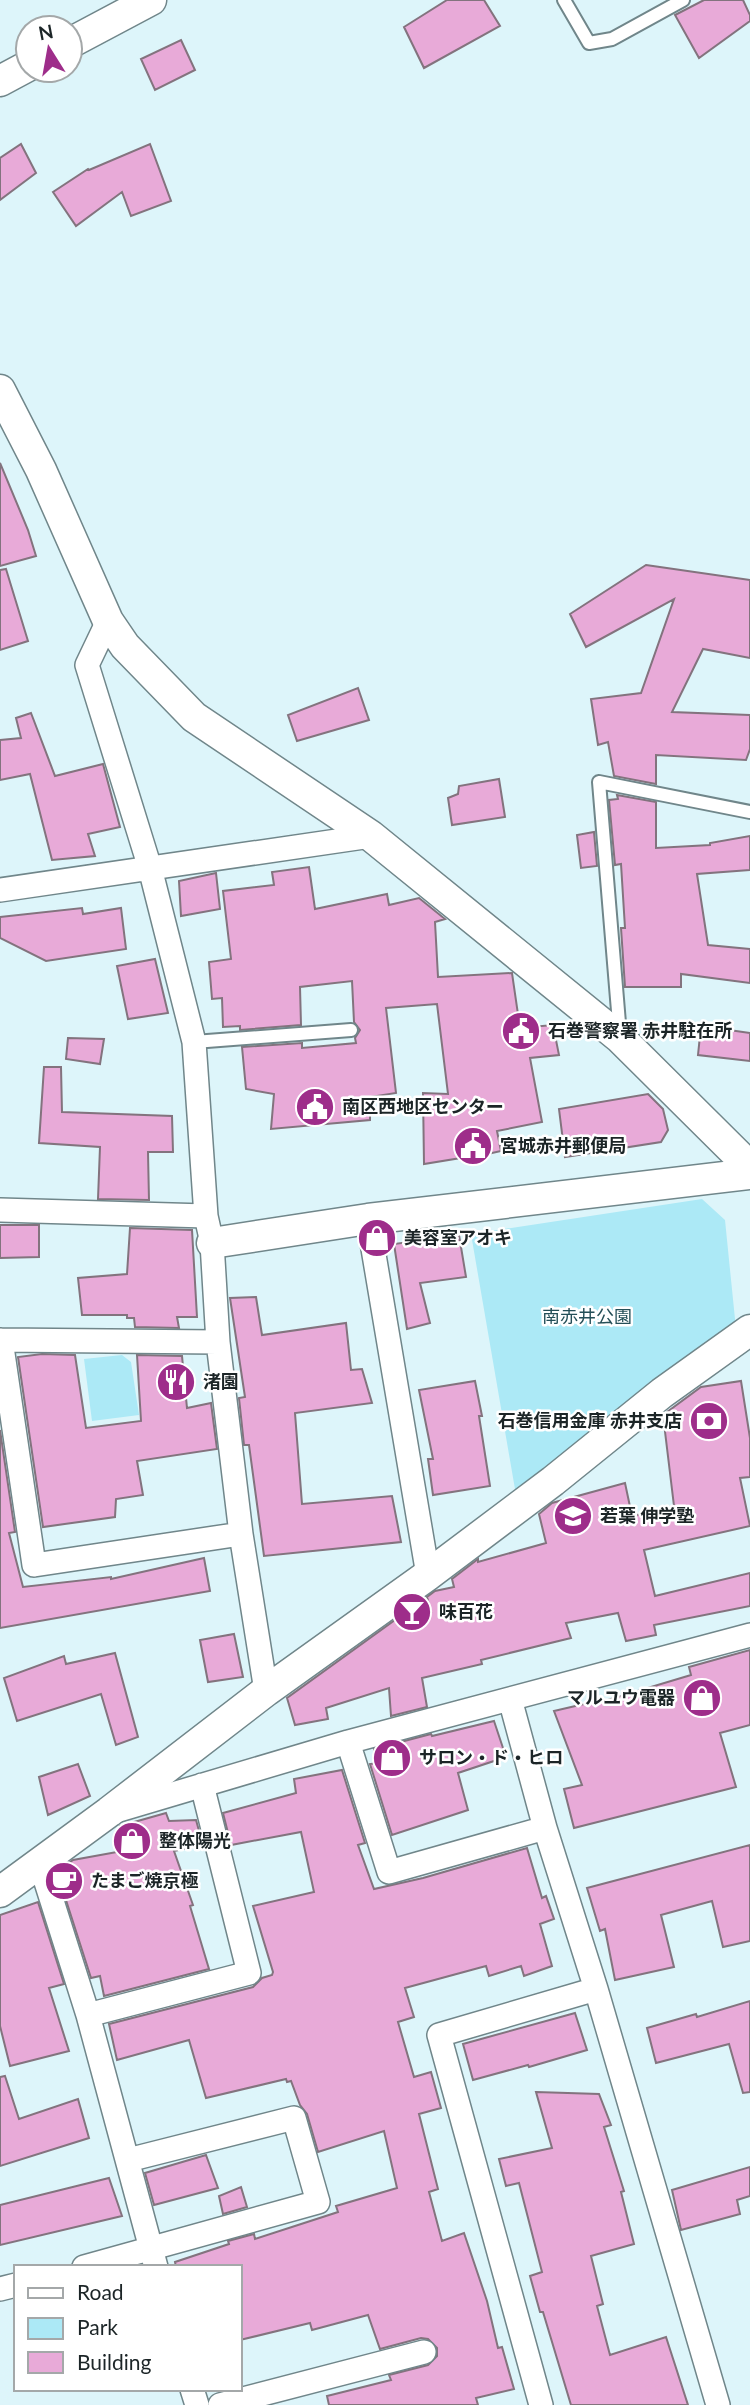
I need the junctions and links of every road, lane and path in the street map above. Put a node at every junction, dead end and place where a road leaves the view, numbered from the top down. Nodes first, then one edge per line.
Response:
1 (151, 0) edge
2 (564, 0) edge
3 (683, 0) edge
4 (84, 36) edge
5 (0, 390) edge
6 (108, 621) junction
7 (750, 812) edge
8 (371, 836) junction
9 (150, 868) junction
10 (0, 890) edge
11 (352, 1030) dead end
12 (621, 1038) junction
13 (194, 1042) junction
14 (750, 1167) edge
15 (750, 1174) edge
16 (0, 1210) edge
17 (368, 1219) junction
18 (209, 1229) junction
19 (750, 1330) edge
20 (0, 1340) edge
21 (218, 1342) junction
22 (241, 1534) junction
23 (428, 1575) junction
24 (750, 1636) edge
25 (266, 1691) junction
26 (510, 1699) junction
27 (348, 1742) junction
28 (202, 1785) junction
29 (109, 1812) junction
30 (545, 1828) junction
31 (40, 1863) junction
32 (1, 1888) edge
33 (596, 1989) junction
34 (88, 2015) junction
35 (128, 2160) junction
36 (154, 2258) edge
37 (100, 2265) edge
38 (424, 2352) dead end
39 (220, 2405) edge
40 (541, 2405) edge
41 (718, 2405) edge

1 - 4 street
2 - 3 lane
5 - 6 street
6 - 8 street
6 - 9 street
7 - 12 lane
8 - 9 street
8 - 12 street
9 - 10 street
9 - 13 street
11 - 13 lane
12 - 14 street
13 - 18 street
15 - 17 street
16 - 18 street
17 - 18 street
17 - 23 street
18 - 21 street
19 - 23 street
20 - 21 street
20 - 22 street
21 - 22 street
22 - 25 street
23 - 25 street
24 - 26 street
25 - 29 street
26 - 27 street
26 - 30 street
27 - 28 street
27 - 30 street
28 - 29 street
28 - 34 street
29 - 31 street
30 - 33 street
31 - 32 street
31 - 34 street
33 - 40 street
33 - 41 street
34 - 35 street
35 - 36 street
35 - 36 street
36 - 37 street
38 - 39 street

